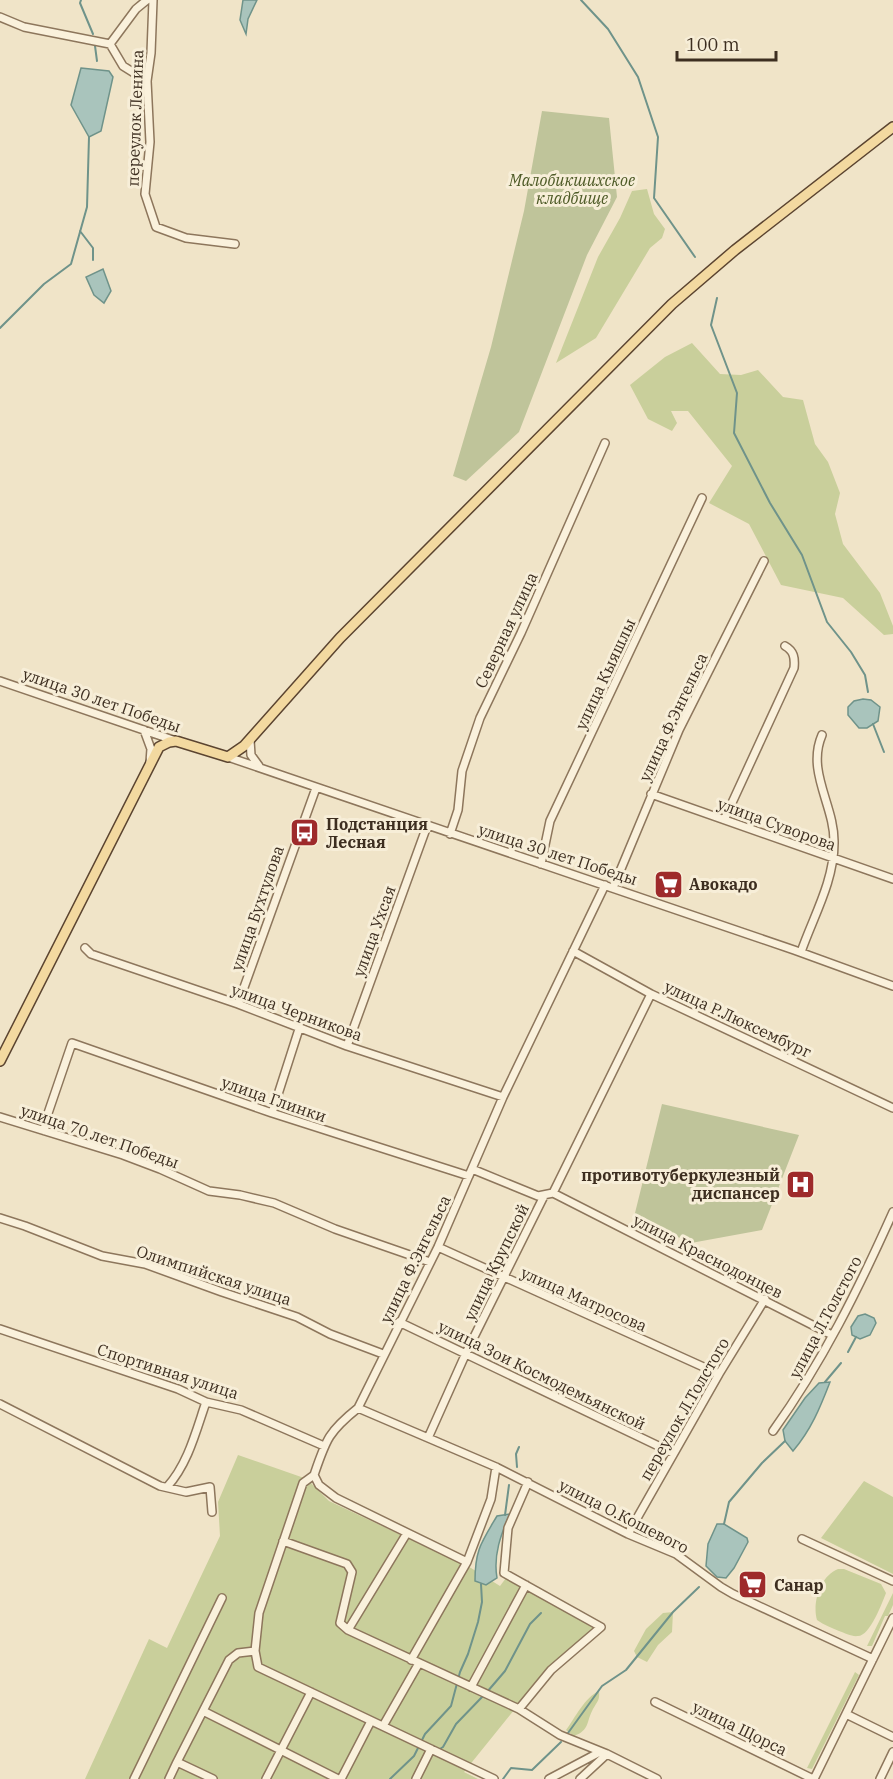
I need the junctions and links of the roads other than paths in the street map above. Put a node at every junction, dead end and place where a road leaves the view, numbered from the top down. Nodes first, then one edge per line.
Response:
1 (147, 0) edge
2 (153, 0) edge
3 (0, 17) edge
4 (110, 44) junction
5 (147, 81) junction
6 (893, 127) edge
7 (235, 244) dead end
8 (605, 443) dead end
9 (702, 498) dead end
10 (764, 561) dead end
11 (785, 646) dead end
12 (0, 681) edge
13 (144, 730) junction
14 (822, 735) dead end
15 (250, 740) junction
16 (176, 741) junction
17 (228, 757) junction
18 (150, 762) junction
19 (261, 768) junction
20 (316, 788) junction
21 (651, 794) junction
22 (725, 818) junction
23 (427, 826) junction
24 (450, 834) junction
25 (832, 858) junction
26 (540, 864) junction
27 (893, 879) edge
28 (605, 885) junction
29 (613, 888) junction
30 (85, 948) dead end
31 (573, 951) junction
32 (801, 952) junction
33 (893, 986) edge
34 (651, 994) junction
35 (238, 1004) junction
36 (299, 1029) junction
37 (347, 1046) junction
38 (0, 1061) edge
39 (503, 1097) junction
40 (893, 1108) edge
41 (272, 1113) junction
42 (0, 1117) edge
43 (45, 1131) junction
44 (470, 1173) junction
45 (553, 1193) junction
46 (544, 1196) junction
47 (893, 1212) edge
48 (0, 1218) edge
49 (438, 1247) junction
50 (430, 1262) junction
51 (504, 1278) junction
52 (765, 1299) junction
53 (399, 1322) junction
54 (0, 1329) edge
55 (832, 1335) junction
56 (466, 1353) junction
57 (383, 1354) junction
58 (719, 1374) junction
59 (206, 1402) junction
60 (0, 1404) edge
61 (358, 1408) junction
62 (773, 1431) dead end
63 (428, 1438) junction
64 (324, 1446) junction
65 (673, 1453) junction
66 (495, 1467) junction
67 (314, 1475) junction
68 (528, 1482) junction
69 (167, 1487) junction
70 (212, 1512) dead end
71 (407, 1533) junction
72 (628, 1534) junction
73 (802, 1539) dead end
74 (283, 1541) junction
75 (467, 1562) junction
76 (893, 1581) edge
77 (526, 1585) junction
78 (222, 1599) dead end
79 (893, 1618) edge
80 (348, 1629) junction
81 (255, 1651) junction
82 (873, 1659) junction
83 (411, 1660) junction
84 (419, 1664) junction
85 (471, 1687) junction
86 (311, 1692) junction
87 (655, 1702) dead end
88 (519, 1709) junction
89 (203, 1711) junction
90 (846, 1714) junction
91 (371, 1721) junction
92 (383, 1726) junction
93 (893, 1737) edge
94 (431, 1749) junction
95 (282, 1751) junction
96 (893, 1752) edge
97 (604, 1753) junction
98 (177, 1762) junction
99 (134, 1779) edge
100 (169, 1779) edge
101 (212, 1779) edge
102 (266, 1779) edge
103 (339, 1779) edge
104 (416, 1779) edge
105 (494, 1779) edge
106 (549, 1779) edge
107 (580, 1779) edge
108 (657, 1779) edge
109 (814, 1779) edge
110 (880, 1779) edge

1 - 4 street, переулок Ленина
2 - 5 street, переулок Ленина
3 - 4 street, переулок Ленина
4 - 5 street
5 - 7 street, переулок Ленина
6 - 15 main road
8 - 24 street, Северная улица
9 - 26 street, улица Кыяшлы
10 - 21 street, улица Ф.Энгельса
11 - 22 street
12 - 13 street, улица 30 лет Победы
13 - 16 street, улица 30 лет Победы
13 - 18 street
14 - 25 street
15 - 17 main road
15 - 19 street
16 - 17 main road, улица 30 лет Победы
16 - 18 main road
17 - 19 street, улица 30 лет Победы
18 - 38 main road
19 - 20 street, улица 30 лет Победы
20 - 23 street, улица 30 лет Победы
20 - 35 street, улица Бухтулова
21 - 22 street, улица Суворова
21 - 29 street, улица Ф.Энгельса
22 - 25 street, улица Суворова
23 - 24 street, улица 30 лет Победы
23 - 37 street, улица Ухсая
24 - 26 street, улица 30 лет Победы
25 - 27 street, улица Суворова
25 - 32 street
26 - 28 street, улица 30 лет Победы
28 - 29 street, улица 30 лет Победы
28 - 31 street, улица Ф.Энгельса
29 - 32 street, улица 30 лет Победы
30 - 35 street, улица Черникова
31 - 34 street, улица Р.Люксембург
31 - 39 street, улица Ф.Энгельса
32 - 33 street, улица 30 лет Победы
34 - 40 street, улица Р.Люксембург
34 - 45 street
35 - 36 street, улица Черникова
36 - 37 street, улица Черникова
36 - 41 street
37 - 39 street, улица Черникова
39 - 44 street, улица Ф.Энгельса
41 - 43 street, улица Глинки
41 - 44 street, улица Глинки
42 - 43 street, улица 70 лет Победы
43 - 50 street, улица 70 лет Победы
44 - 46 street
44 - 49 street, улица Ф.Энгельса
45 - 46 street
45 - 52 street, улица Краснодонцев
46 - 51 street, улица Крупской
47 - 55 street, улица Л.Толстого
48 - 57 street, Олимпийская улица
49 - 50 street, улица Ф.Энгельса
49 - 51 street, улица Матросова
50 - 53 street, улица Ф.Энгельса
51 - 56 street, улица Крупской
51 - 58 street, улица Матросова
52 - 55 street, улица Краснодонцев
52 - 58 street, переулок Л.Толстого
53 - 56 street, улица Зои Космодемьянской
53 - 57 street, улица Ф.Энгельса
54 - 59 street, Спортивная улица
55 - 62 street, улица Л.Толстого
56 - 63 street, улица Крупской
56 - 65 street, улица Зои Космодемьянской
57 - 61 street, улица Ф.Энгельса
58 - 65 street, переулок Л.Толстого
59 - 64 street, Спортивная улица
59 - 69 street
60 - 69 street
61 - 63 street, улица О.Кошевого
61 - 64 street, улица Ф.Энгельса
63 - 66 street, улица О.Кошевого
64 - 67 street, улица Ф.Энгельса
65 - 72 street, переулок Л.Толстого
66 - 68 street, улица О.Кошевого
66 - 75 street
67 - 71 street
67 - 74 street, улица Ф.Энгельса
68 - 72 street, улица О.Кошевого
68 - 77 street
69 - 70 street
71 - 75 street
71 - 80 street
72 - 82 street, улица О.Кошевого
73 - 76 street
74 - 80 street
74 - 81 street, улица Ф.Энгельса
75 - 83 street
77 - 85 street
77 - 88 street
78 - 99 street
79 - 82 street
80 - 83 street
81 - 86 street
81 - 89 street
82 - 90 street
83 - 84 street
84 - 85 street
84 - 92 street
85 - 88 street
86 - 91 street
86 - 95 street
87 - 109 street, улица Щорса
88 - 97 street
89 - 95 street
89 - 98 street
90 - 93 street
90 - 109 street
91 - 92 street
91 - 103 street
92 - 94 street
94 - 104 street
94 - 105 street
95 - 102 street
95 - 103 street
96 - 110 street
97 - 106 street
97 - 107 street
97 - 108 street
98 - 100 street
98 - 101 street

